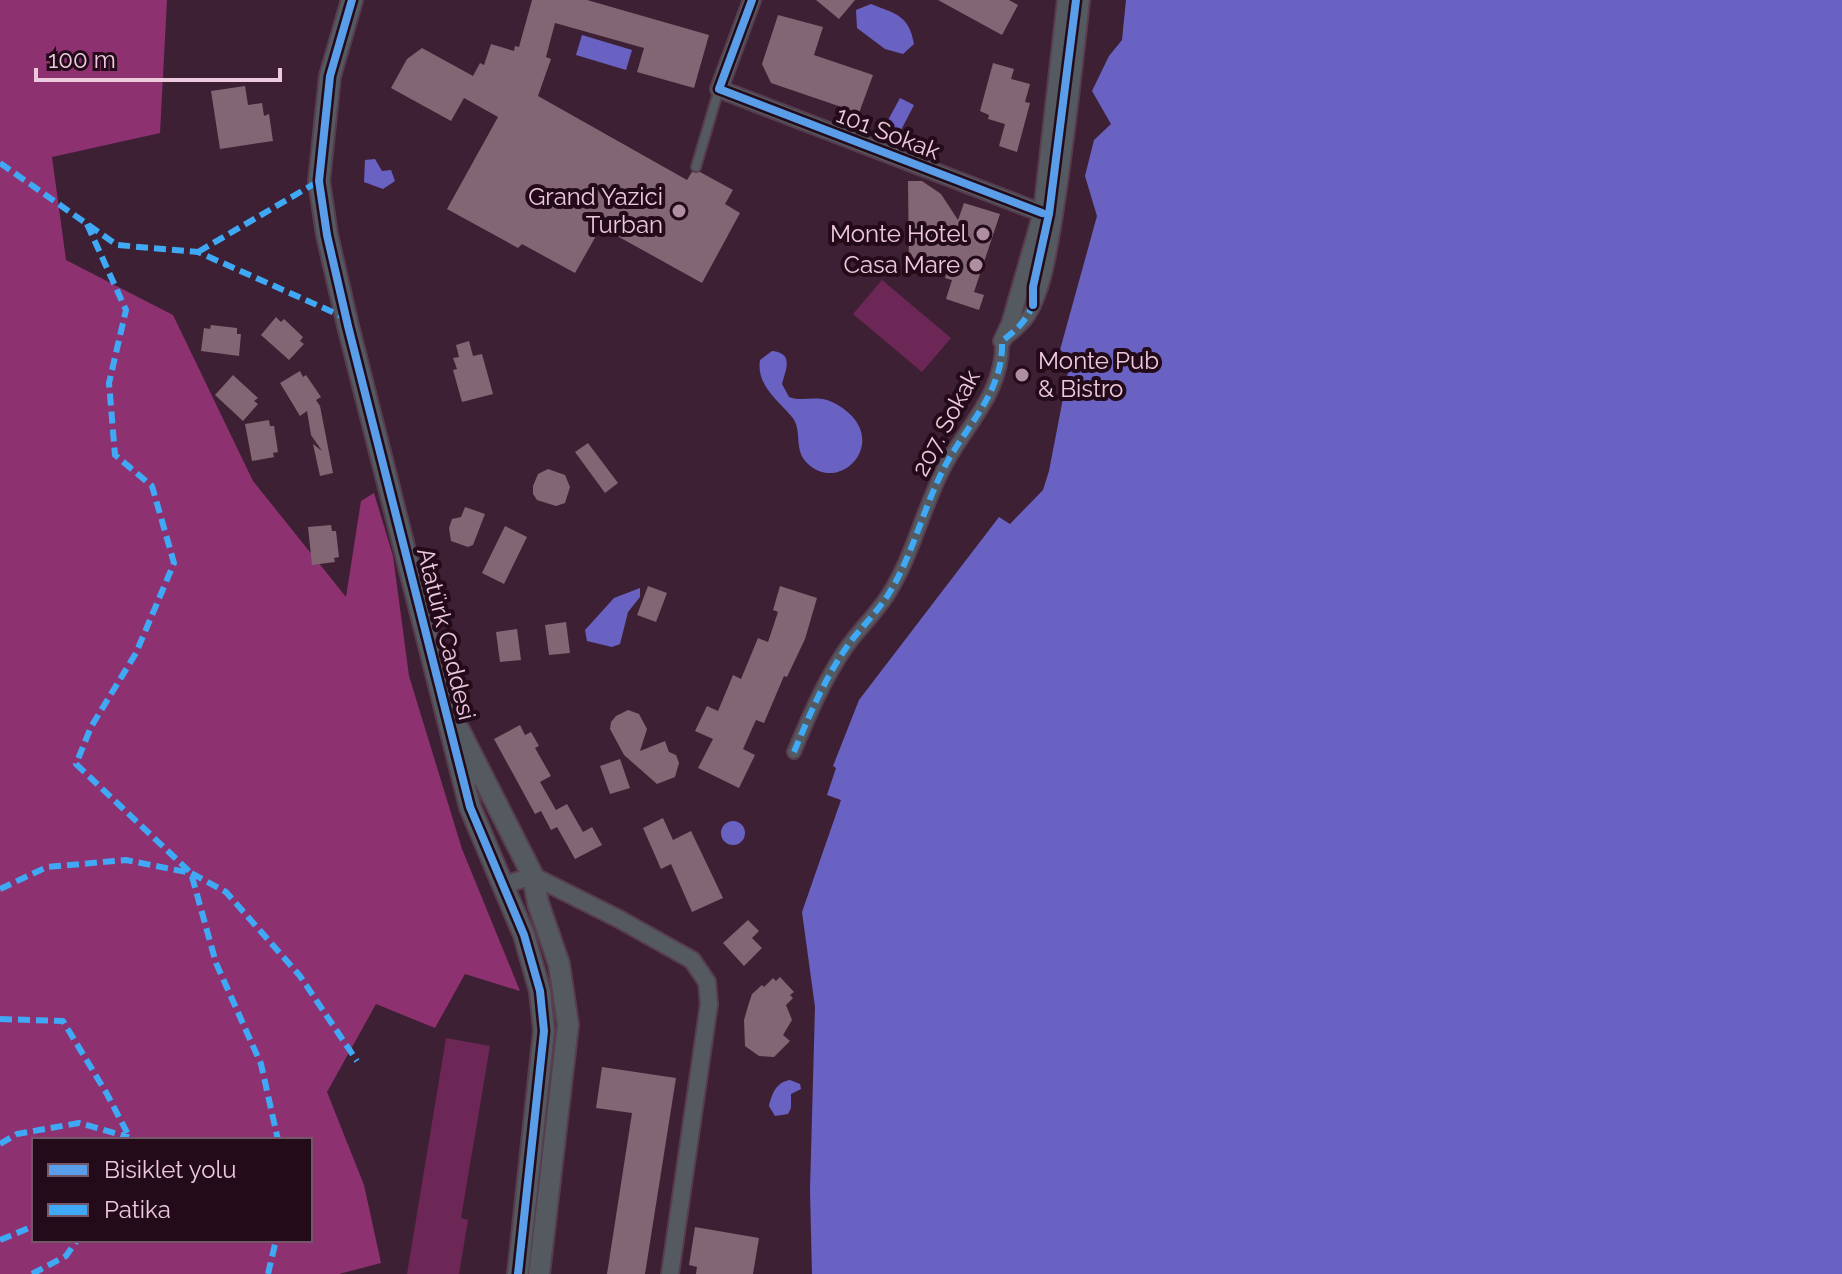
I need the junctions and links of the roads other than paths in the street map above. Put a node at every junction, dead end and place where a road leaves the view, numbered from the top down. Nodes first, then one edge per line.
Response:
1 (352, 0) edge
2 (752, 0) edge
3 (1066, 0) edge
4 (1083, 0) edge
5 (719, 89) junction
6 (696, 167) dead end
7 (1042, 213) junction
8 (1002, 341) junction
9 (442, 696) junction
10 (794, 752) dead end
11 (533, 876) junction
12 (503, 885) junction
13 (518, 1274) edge
14 (539, 1274) edge
15 (670, 1274) edge

1 - 9 street, Atatürk Caddesi
2 - 5 street
3 - 7 street
4 - 8 street
5 - 6 lane
5 - 7 street, 101 Sokak
7 - 8 street
8 - 10 street, 207. Sokak
9 - 11 street, Atatürk Caddesi
9 - 12 street, Atatürk Caddesi
11 - 12 street
11 - 14 street, Atatürk Caddesi
11 - 15 street
12 - 13 street, Atatürk Caddesi

